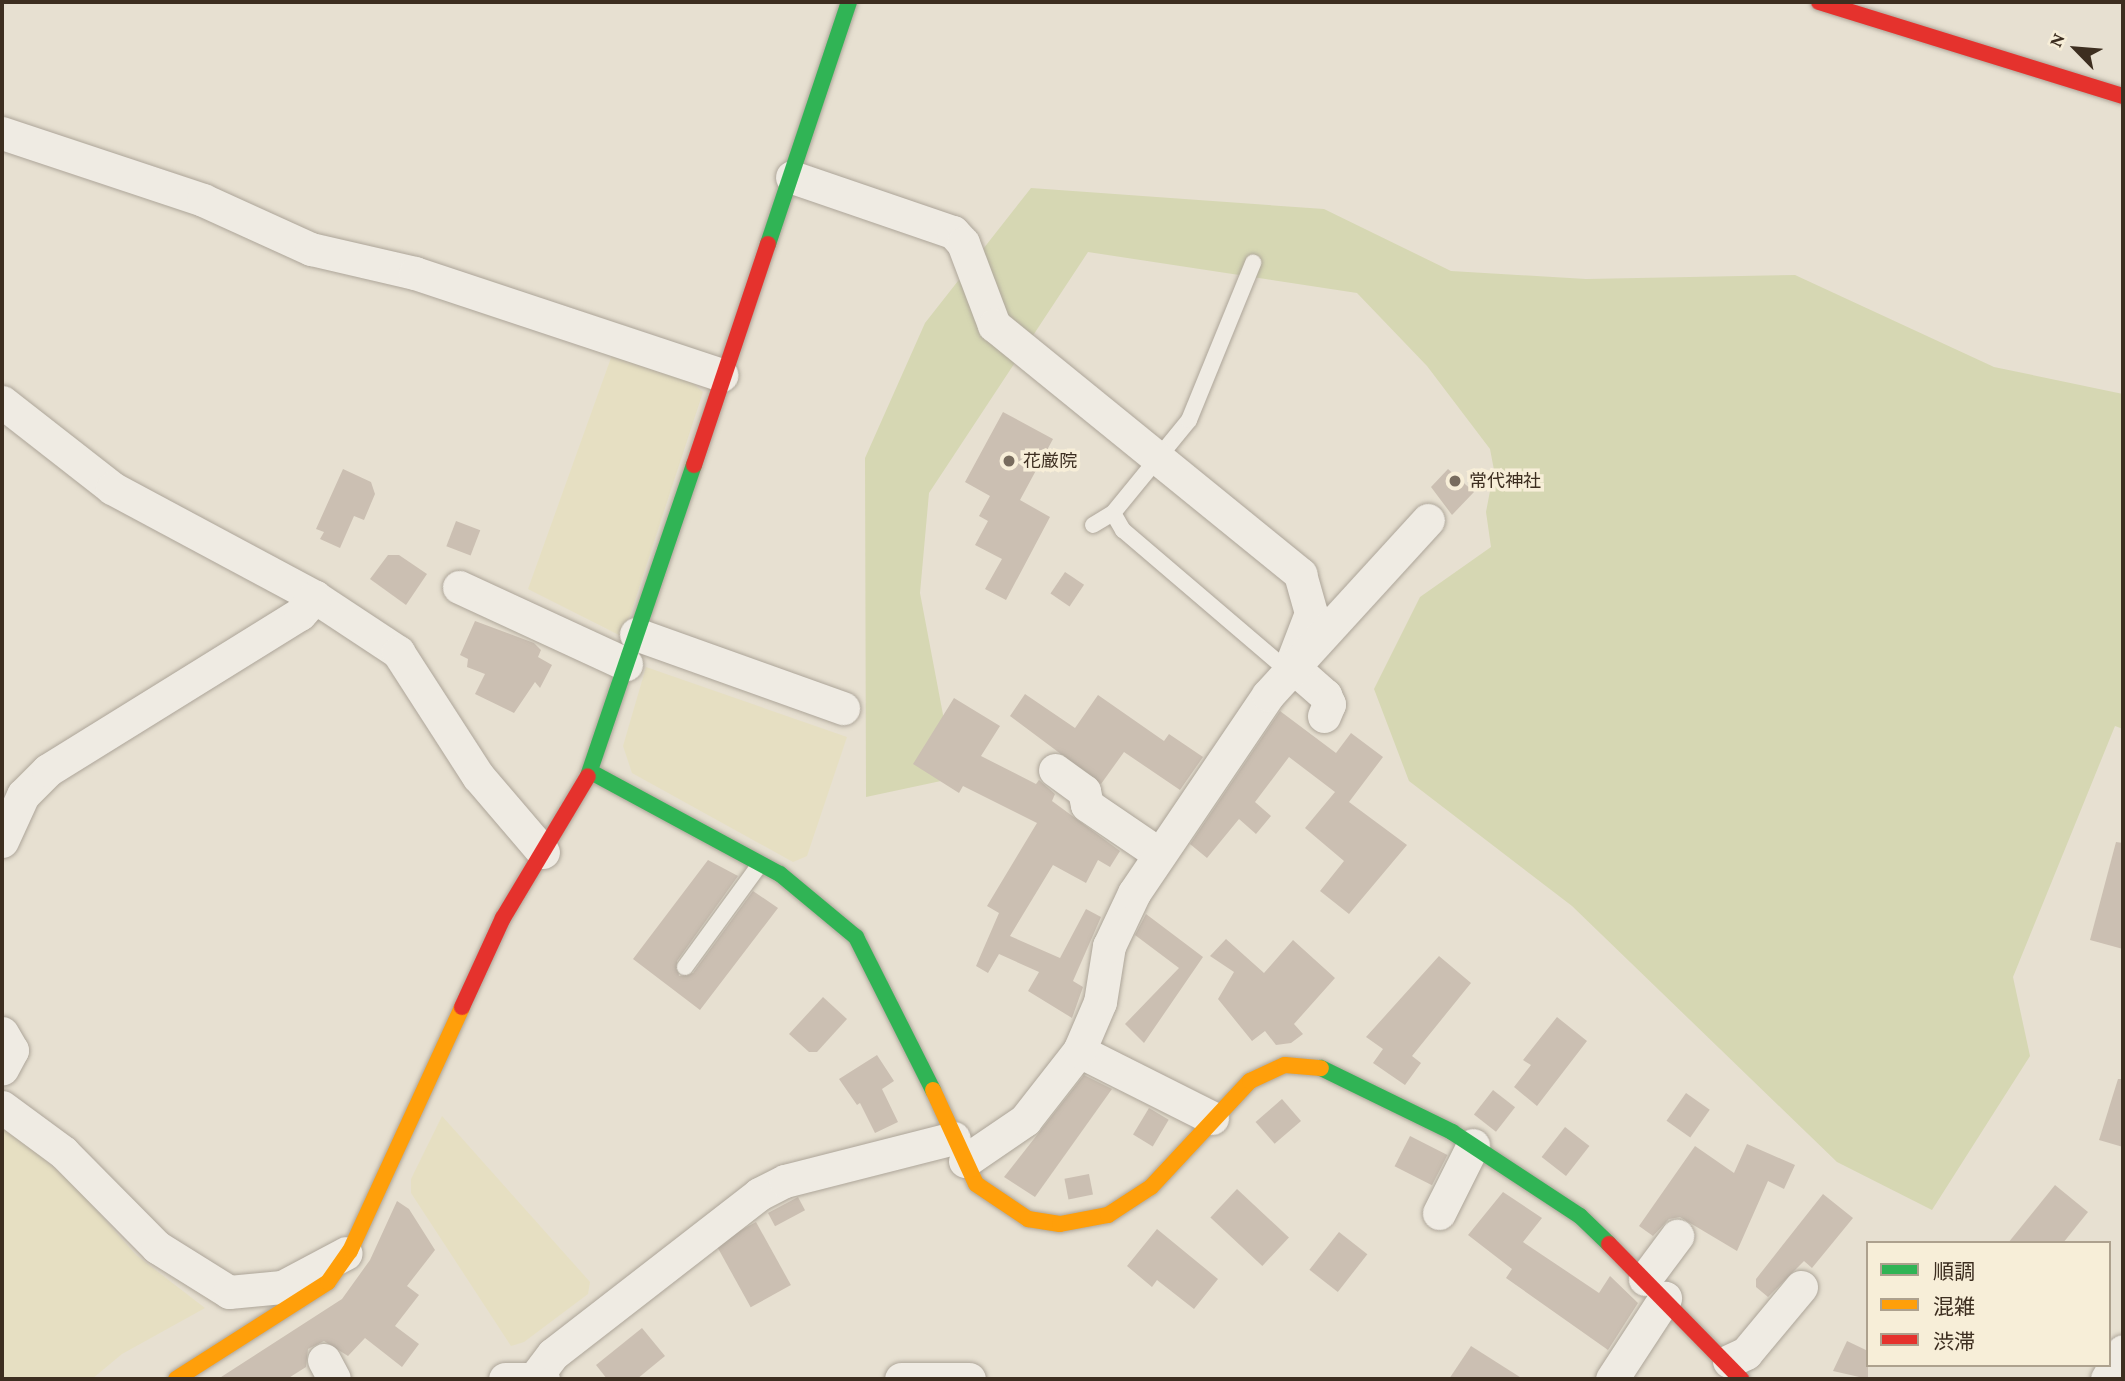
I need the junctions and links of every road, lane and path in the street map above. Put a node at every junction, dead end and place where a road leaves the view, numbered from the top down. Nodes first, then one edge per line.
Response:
1 (849, 2) edge
2 (1819, 2) edge
3 (2123, 96) edge
4 (2, 133) edge
5 (792, 177) junction
6 (1253, 263) dead end
7 (721, 375) junction
8 (2, 402) edge
9 (1157, 458) junction
10 (1113, 513) junction
11 (1428, 520) dead end
12 (1093, 525) dead end
13 (458, 587) dead end
14 (315, 597) junction
15 (631, 649) junction
16 (1291, 669) junction
17 (843, 708) dead end
18 (1324, 716) dead end
19 (1055, 770) dead end
20 (591, 772) junction
21 (2, 841) edge
22 (543, 852) junction
23 (1159, 855) junction
24 (760, 864) junction
25 (685, 967) dead end
26 (2, 1033) edge
27 (1079, 1051) junction
28 (2, 1069) edge
29 (2, 1107) edge
30 (1212, 1118) junction
31 (1473, 1144) junction
32 (959, 1150) junction
33 (1440, 1213) dead end
34 (1677, 1236) dead end
35 (351, 1251) junction
36 (1801, 1287) dead end
37 (1655, 1288) junction
38 (2123, 1351) edge
39 (1735, 1370) edge
40 (538, 1378) edge
41 (176, 1379) edge
42 (505, 1379) edge
43 (901, 1379) edge
44 (969, 1379) edge
45 (1612, 1379) edge
46 (2107, 1379) edge

1 - 5 street
2 - 3 street
4 - 7 street
5 - 7 street
5 - 9 street
6 - 9 lane
7 - 15 street
8 - 14 street
9 - 10 lane
9 - 16 street
10 - 12 lane
10 - 16 lane
11 - 16 street
13 - 15 street
14 - 21 street
14 - 22 street
15 - 17 street
15 - 20 street
16 - 18 street
16 - 23 street
19 - 23 street
20 - 22 street
20 - 24 street
22 - 35 street
23 - 27 street
24 - 25 lane
24 - 32 street
26 - 28 street
27 - 30 street
27 - 32 street
29 - 35 street
30 - 31 street
30 - 32 street
31 - 33 street
31 - 37 street
32 - 40 street
34 - 37 street
35 - 41 street
36 - 39 street
37 - 39 street
37 - 45 street
38 - 46 street
40 - 42 street
43 - 44 street

